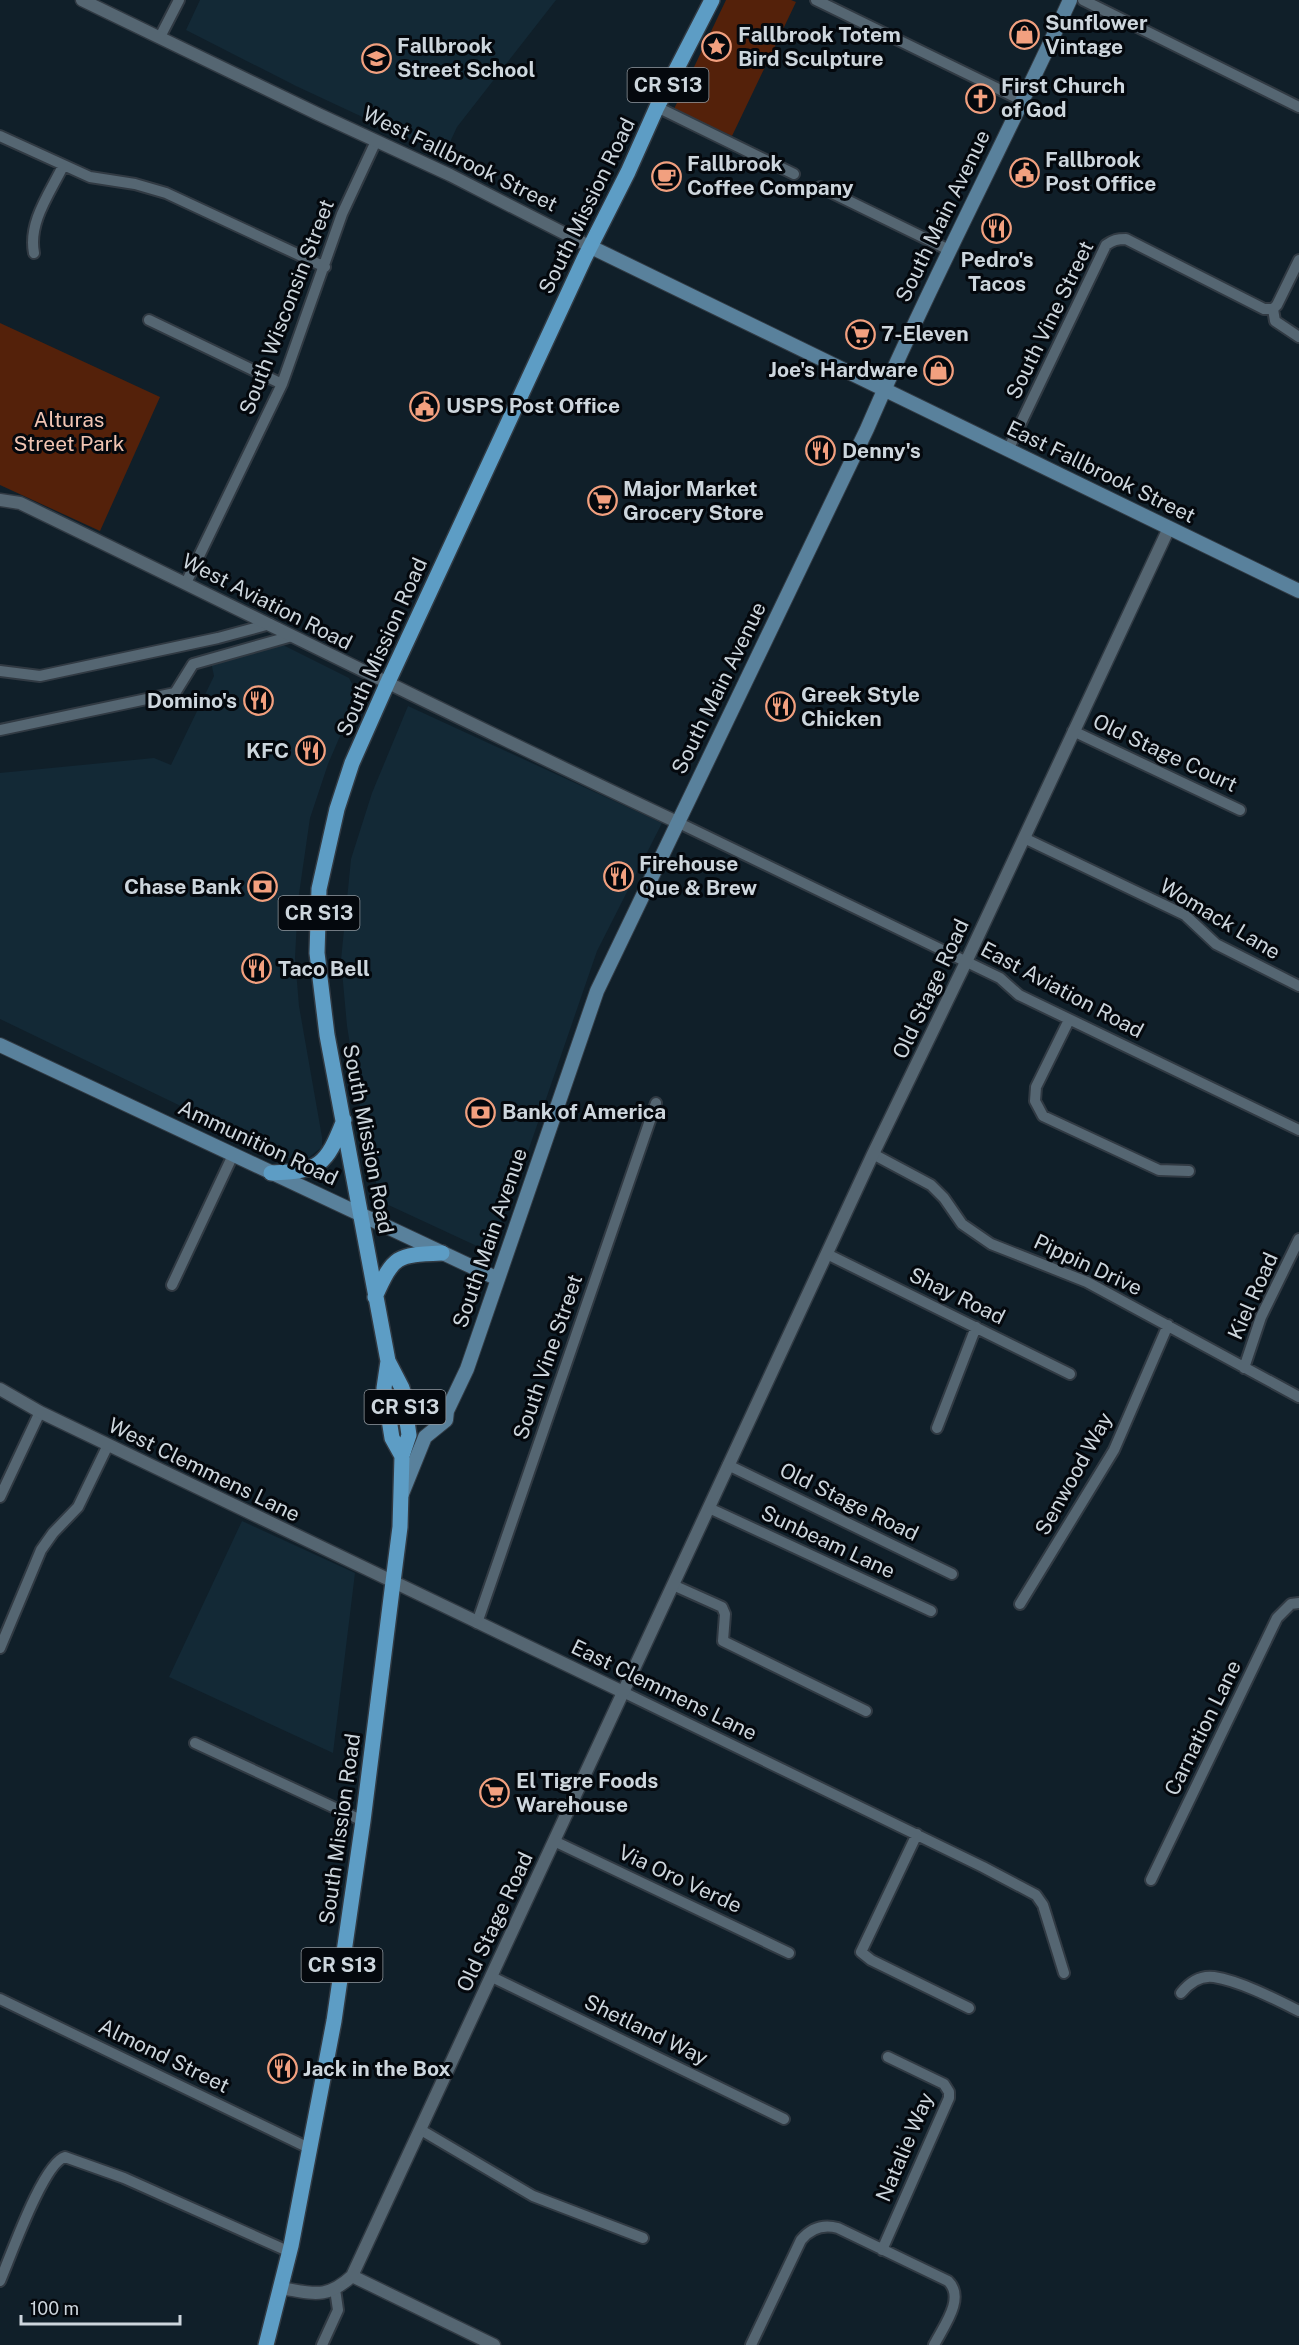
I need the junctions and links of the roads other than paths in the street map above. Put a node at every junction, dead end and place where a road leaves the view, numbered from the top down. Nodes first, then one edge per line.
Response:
1 (82, 0) edge
2 (179, 0) edge
3 (712, 0) edge
4 (816, 0) edge
5 (1070, 0) edge
6 (1083, 0) edge
7 (160, 37) junction
8 (1023, 101) junction
9 (657, 107) junction
10 (1299, 107) edge
11 (0, 136) edge
12 (376, 141) junction
13 (63, 166) junction
14 (794, 174) dead end
15 (820, 188) dead end
16 (591, 247) junction
17 (949, 250) junction
18 (34, 253) dead end
19 (1299, 260) edge
20 (325, 267) junction
21 (1273, 309) junction
22 (149, 320) dead end
23 (1299, 337) edge
24 (282, 384) junction
25 (884, 390) junction
26 (1008, 450) junction
27 (0, 500) edge
28 (1168, 528) junction
29 (186, 583) junction
30 (1299, 591) edge
31 (270, 624) junction
32 (291, 636) junction
33 (0, 671) edge
34 (387, 684) junction
35 (0, 730) edge
36 (1073, 731) junction
37 (1240, 810) dead end
38 (677, 822) junction
39 (1024, 838) junction
40 (966, 962) junction
41 (1299, 987) edge
42 (1069, 1020) junction
43 (0, 1045) edge
44 (656, 1103) dead end
45 (344, 1120) junction
46 (1299, 1130) edge
47 (873, 1154) junction
48 (233, 1155) junction
49 (1189, 1170) dead end
50 (271, 1173) junction
51 (361, 1216) junction
52 (1299, 1239) edge
53 (442, 1253) junction
54 (827, 1254) junction
55 (498, 1279) junction
56 (172, 1285) dead end
57 (375, 1297) junction
58 (1168, 1325) junction
59 (976, 1327) junction
60 (388, 1361) junction
61 (1244, 1368) junction
62 (1070, 1374) dead end
63 (402, 1388) junction
64 (0, 1389) edge
65 (1299, 1397) edge
66 (447, 1411) junction
67 (40, 1412) junction
68 (936, 1428) dead end
69 (108, 1445) junction
70 (402, 1456) junction
71 (728, 1466) junction
72 (402, 1494) junction
73 (0, 1497) edge
74 (709, 1508) junction
75 (952, 1574) dead end
76 (393, 1583) junction
77 (673, 1585) junction
78 (1299, 1603) edge
79 (1020, 1604) dead end
80 (931, 1611) dead end
81 (477, 1623) junction
82 (0, 1648) edge
83 (623, 1692) junction
84 (866, 1711) dead end
85 (195, 1743) dead end
86 (363, 1821) junction
87 (917, 1834) junction
88 (554, 1841) junction
89 (1152, 1880) dead end
90 (789, 1953) dead end
91 (1064, 1973) dead end
92 (492, 1977) junction
93 (1181, 1993) dead end
94 (0, 1999) edge
95 (969, 2008) dead end
96 (1299, 2011) edge
97 (888, 2057) dead end
98 (784, 2119) dead end
99 (421, 2130) junction
100 (311, 2149) junction
101 (643, 2238) dead end
102 (882, 2250) junction
103 (290, 2252) junction
104 (352, 2276) junction
105 (0, 2281) edge
106 (280, 2288) junction
107 (335, 2289) junction
108 (266, 2345) edge
109 (322, 2345) edge
110 (494, 2345) edge
111 (751, 2345) edge
112 (934, 2345) edge

1 - 7 street, West Fallbrook Street
2 - 7 street
3 - 9 main road, South Mission Road / CR S13
4 - 8 street
5 - 8 main road, South Main Avenue
6 - 10 street
7 - 12 street, West Fallbrook Street
8 - 17 main road, South Main Avenue
9 - 14 street
9 - 16 main road, South Mission Road / CR S13
11 - 13 street
12 - 16 street, West Fallbrook Street
12 - 20 street, South Wisconsin Street
13 - 18 street
13 - 20 street
15 - 17 street
16 - 25 main road, West Fallbrook Street
16 - 34 main road, South Mission Road / CR S13
17 - 25 main road, South Main Avenue
19 - 21 street
20 - 24 street, South Wisconsin Street
21 - 23 street
21 - 26 street, South Vine Street
22 - 24 street
24 - 29 street, South Wisconsin Street
25 - 26 main road, East Fallbrook Street
25 - 38 main road, South Main Avenue
26 - 28 main road, East Fallbrook Street
27 - 29 street, West Aviation Road
28 - 30 main road, East Fallbrook Street
28 - 36 street, Old Stage Road
29 - 31 street, West Aviation Road
31 - 32 street, West Aviation Road
31 - 33 street
32 - 34 street, West Aviation Road
32 - 35 street
34 - 38 street, West Aviation Road
34 - 45 main road, South Mission Road / CR S13
36 - 37 street, Old Stage Court
36 - 39 street, Old Stage Road
38 - 40 street, East Aviation Road
38 - 55 main road, South Main Avenue
39 - 40 street, Old Stage Road
39 - 41 street, Womack Lane
40 - 42 street, East Aviation Road
40 - 47 street, Old Stage Road
42 - 46 street, East Aviation Road
42 - 49 street
43 - 48 main road, Ammunition Road
44 - 81 street, South Vine Street
45 - 50 main road
45 - 51 main road, South Mission Road / CR S13
47 - 54 street, Old Stage Road
47 - 58 street, Pippin Drive
48 - 50 main road, Ammunition Road
48 - 56 street
50 - 51 main road, Ammunition Road
51 - 53 main road, Ammunition Road
51 - 57 main road, South Mission Road / CR S13
52 - 61 street, Kiel Road
53 - 55 main road, Ammunition Road
53 - 57 main road
54 - 59 street, Shay Road
54 - 71 street, Old Stage Road
55 - 66 main road, South Main Avenue
57 - 60 main road, South Mission Road / CR S13
58 - 61 street, Pippin Drive
58 - 79 street, Senwood Way
59 - 62 street, Shay Road
59 - 68 street
60 - 63 main road, South Mission Road / CR S13
60 - 70 main road, South Mission Road / CR S13
61 - 65 street, Pippin Drive
63 - 66 main road
63 - 70 main road, South Mission Road / CR S13
64 - 67 street, West Clemmens Lane
66 - 72 main road, South Main Avenue
67 - 69 street, West Clemmens Lane
67 - 73 street
69 - 76 street, West Clemmens Lane
69 - 82 street
70 - 72 main road, South Mission Road / CR S13
71 - 74 street, Old Stage Road
71 - 75 street, Old Stage Road
72 - 76 main road, South Mission Road / CR S13
74 - 77 street, Old Stage Road
74 - 80 street, Sunbeam Lane
76 - 81 street, East Clemmens Lane
76 - 86 main road, South Mission Road / CR S13
77 - 83 street, Old Stage Road
77 - 84 street
78 - 89 street, Carnation Lane
81 - 83 street, East Clemmens Lane
83 - 87 street, East Clemmens Lane
83 - 88 street, Old Stage Road
85 - 86 street
86 - 100 main road, South Mission Road / CR S13
87 - 91 street, East Clemmens Lane
87 - 95 street
88 - 90 street, Via Oro Verde
88 - 92 street, Old Stage Road
92 - 98 street, Shetland Way
92 - 99 street, Old Stage Road
93 - 96 street
94 - 100 street, Almond Street
97 - 102 street, Natalie Way
99 - 101 street
99 - 104 street, Old Stage Road
100 - 103 main road, South Mission Road / CR S13
102 - 111 street
102 - 112 street
103 - 105 street
103 - 106 main road, South Mission Road / CR S13
104 - 107 street
104 - 110 street
106 - 107 street
106 - 108 main road, South Mission Road / CR S13
107 - 109 street

